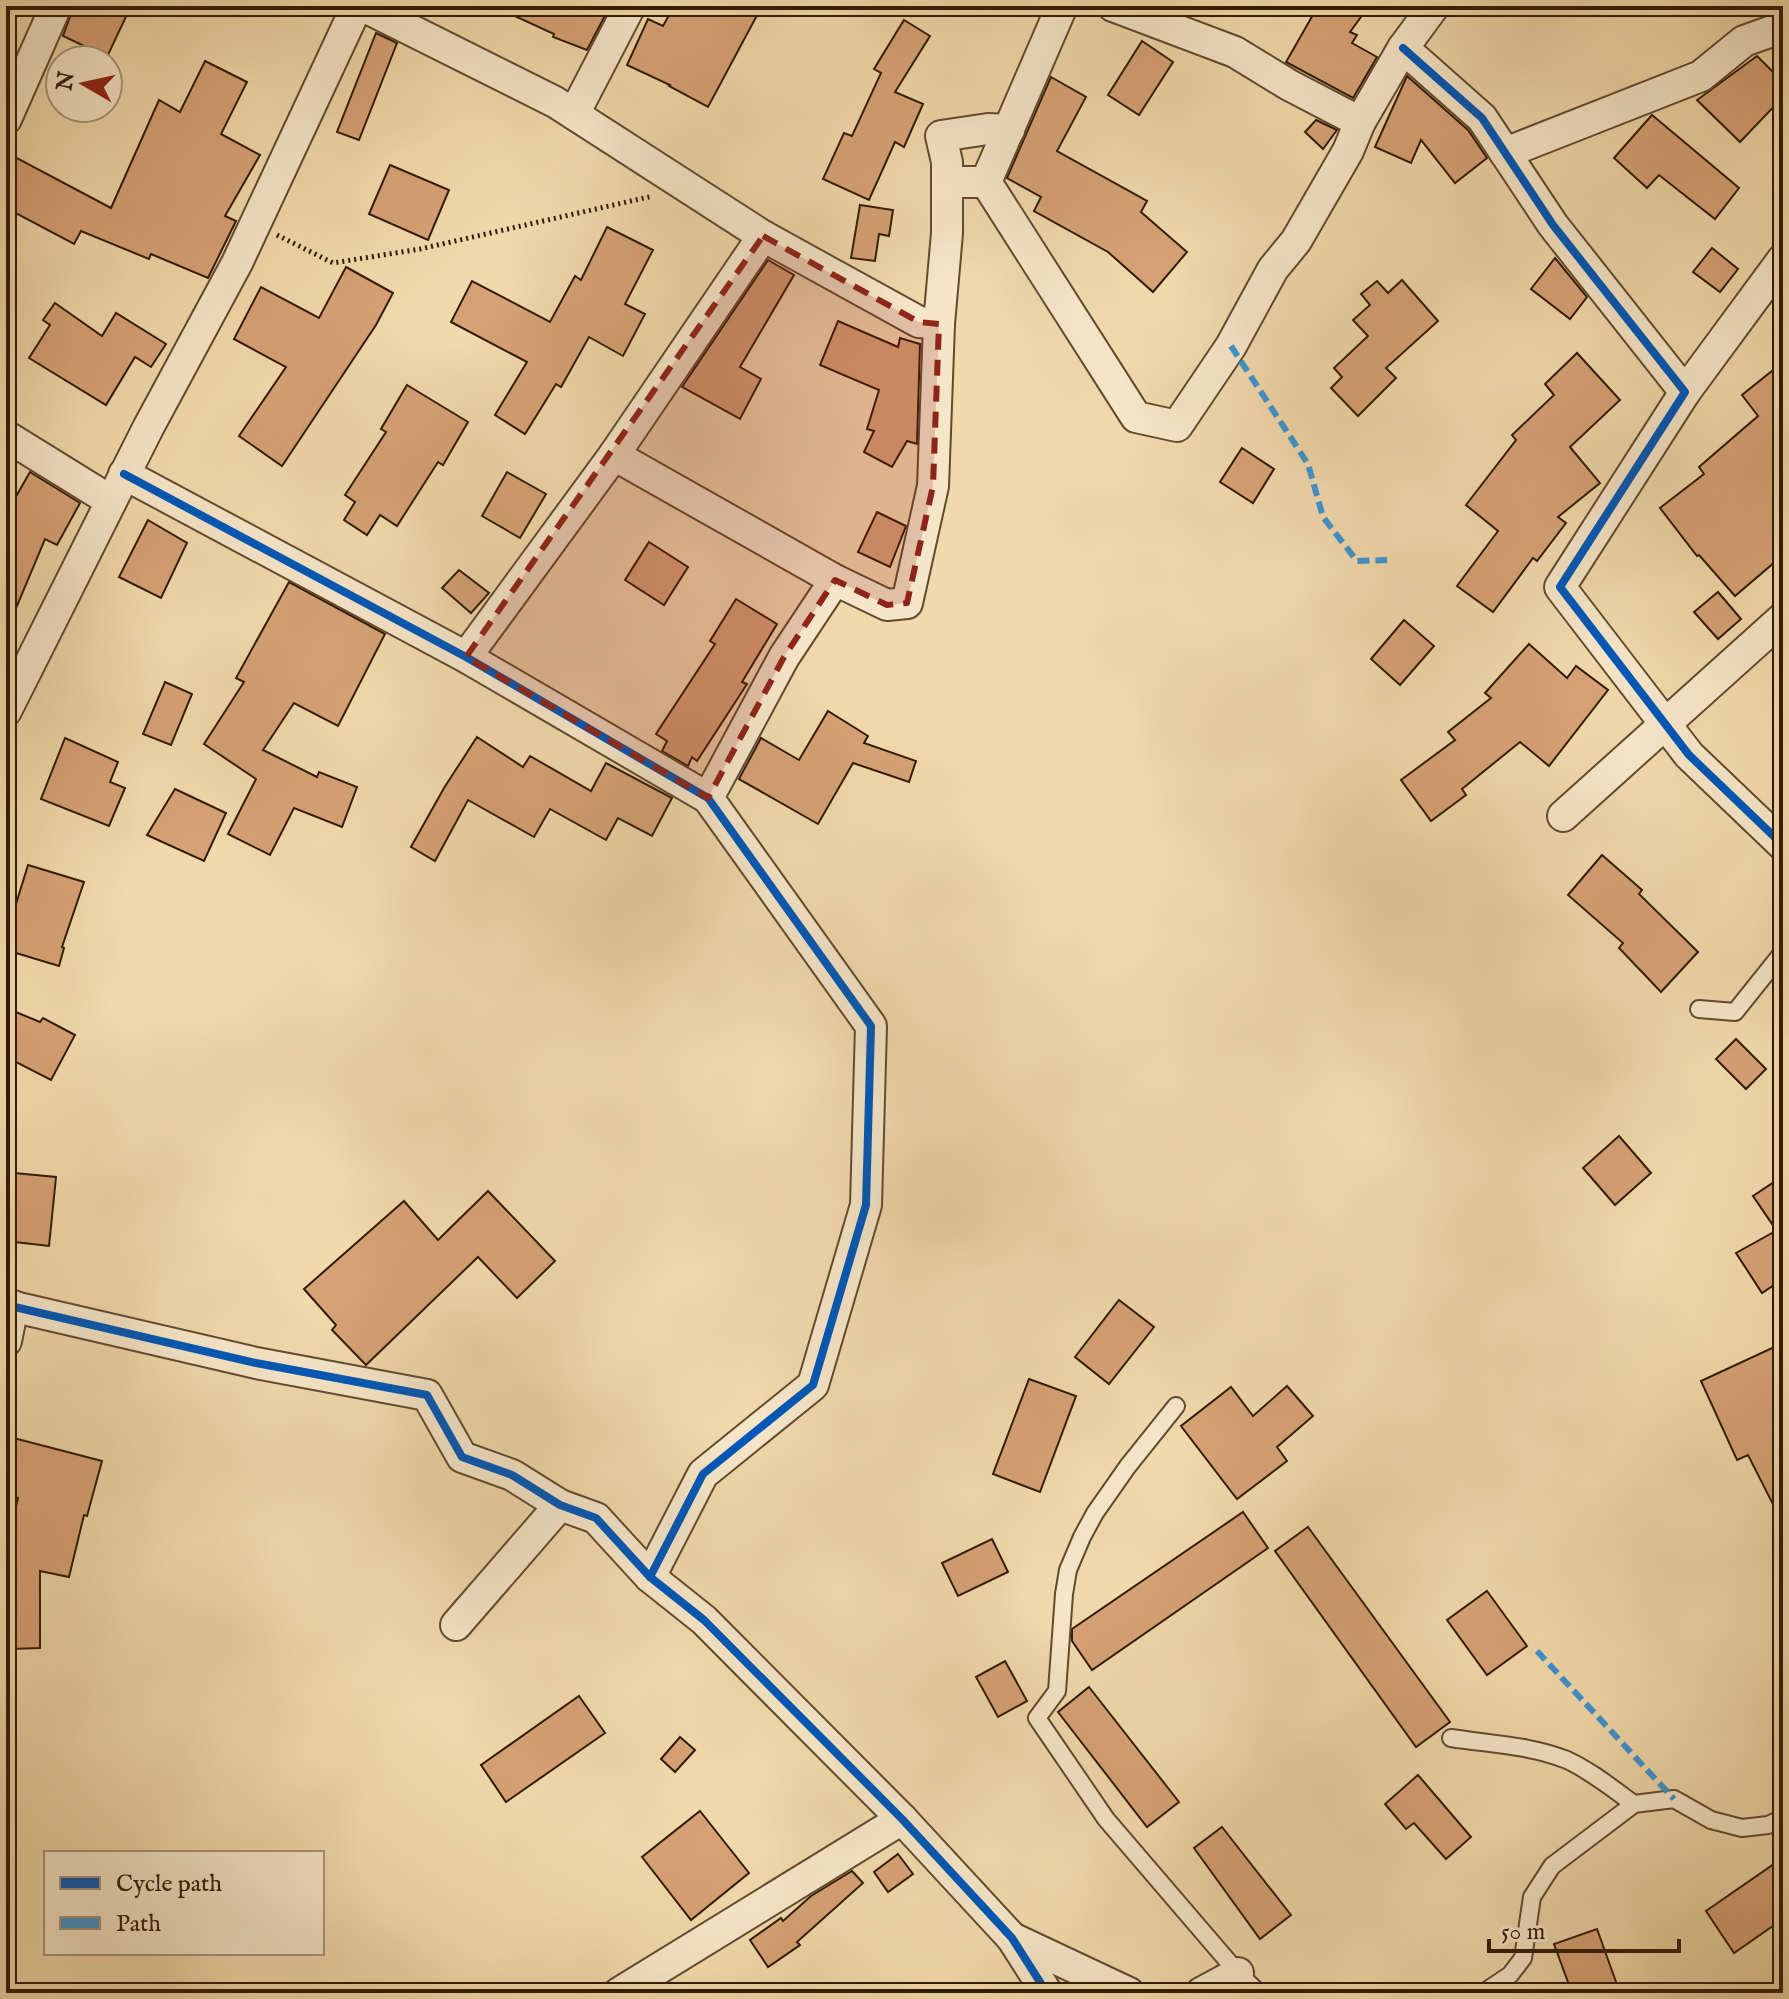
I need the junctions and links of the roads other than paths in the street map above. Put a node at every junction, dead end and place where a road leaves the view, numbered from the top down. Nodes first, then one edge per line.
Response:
1 (56, 6) edge
2 (360, 6) edge
3 (630, 6) edge
4 (1062, 6) edge
5 (1434, 6) edge
6 (1121, 8) edge
7 (1783, 27) edge
8 (1403, 48) junction
9 (574, 114) junction
10 (6, 119) edge
11 (1360, 122) junction
12 (1009, 130) junction
13 (1505, 153) junction
14 (947, 182) junction
15 (986, 182) junction
16 (763, 236) junction
17 (1783, 259) edge
18 (939, 324) junction
19 (1685, 392) junction
20 (6, 436) edge
21 (614, 455) junction
22 (124, 474) junction
23 (111, 501) junction
24 (835, 580) junction
25 (1783, 618) edge
26 (466, 657) junction
27 (6, 711) edge
28 (1665, 724) junction
29 (708, 798) junction
30 (1563, 816) dead end
31 (1783, 845) edge
32 (1783, 952) edge
33 (1699, 1009) dead end
34 (10, 1306) edge
35 (6, 1341) edge
36 (1176, 1406) dead end
37 (560, 1505) junction
38 (650, 1577) junction
39 (456, 1625) dead end
40 (1451, 1738) dead end
41 (1634, 1804) junction
42 (1783, 1818) edge
43 (902, 1819) junction
44 (1012, 1938) junction
45 (1248, 1983) edge
46 (619, 1993) edge
47 (1047, 1993) edge
48 (1129, 1993) edge
49 (1201, 1993) edge
50 (1483, 1993) edge

1 - 10 street
2 - 9 street
2 - 22 street
3 - 9 street
4 - 12 street
5 - 8 street
6 - 11 street
7 - 13 street
8 - 11 street
8 - 13 street
9 - 16 street
11 - 15 street
12 - 14 street
12 - 15 street
13 - 19 street
14 - 15 street
14 - 18 street
16 - 18 street
16 - 21 street
17 - 19 street
18 - 24 street
19 - 28 street
20 - 23 street
21 - 24 street
21 - 26 street
22 - 23 street
22 - 26 street
23 - 27 street
24 - 29 street
25 - 28 street
26 - 29 street
28 - 30 street
28 - 31 street
29 - 38 street
32 - 33 lane
34 - 35 street
34 - 37 street
36 - 45 lane
37 - 38 street
37 - 39 street
38 - 43 street
40 - 41 lane
41 - 42 lane
41 - 50 lane
43 - 44 street
43 - 46 street
44 - 47 street
44 - 48 street
45 - 49 street

